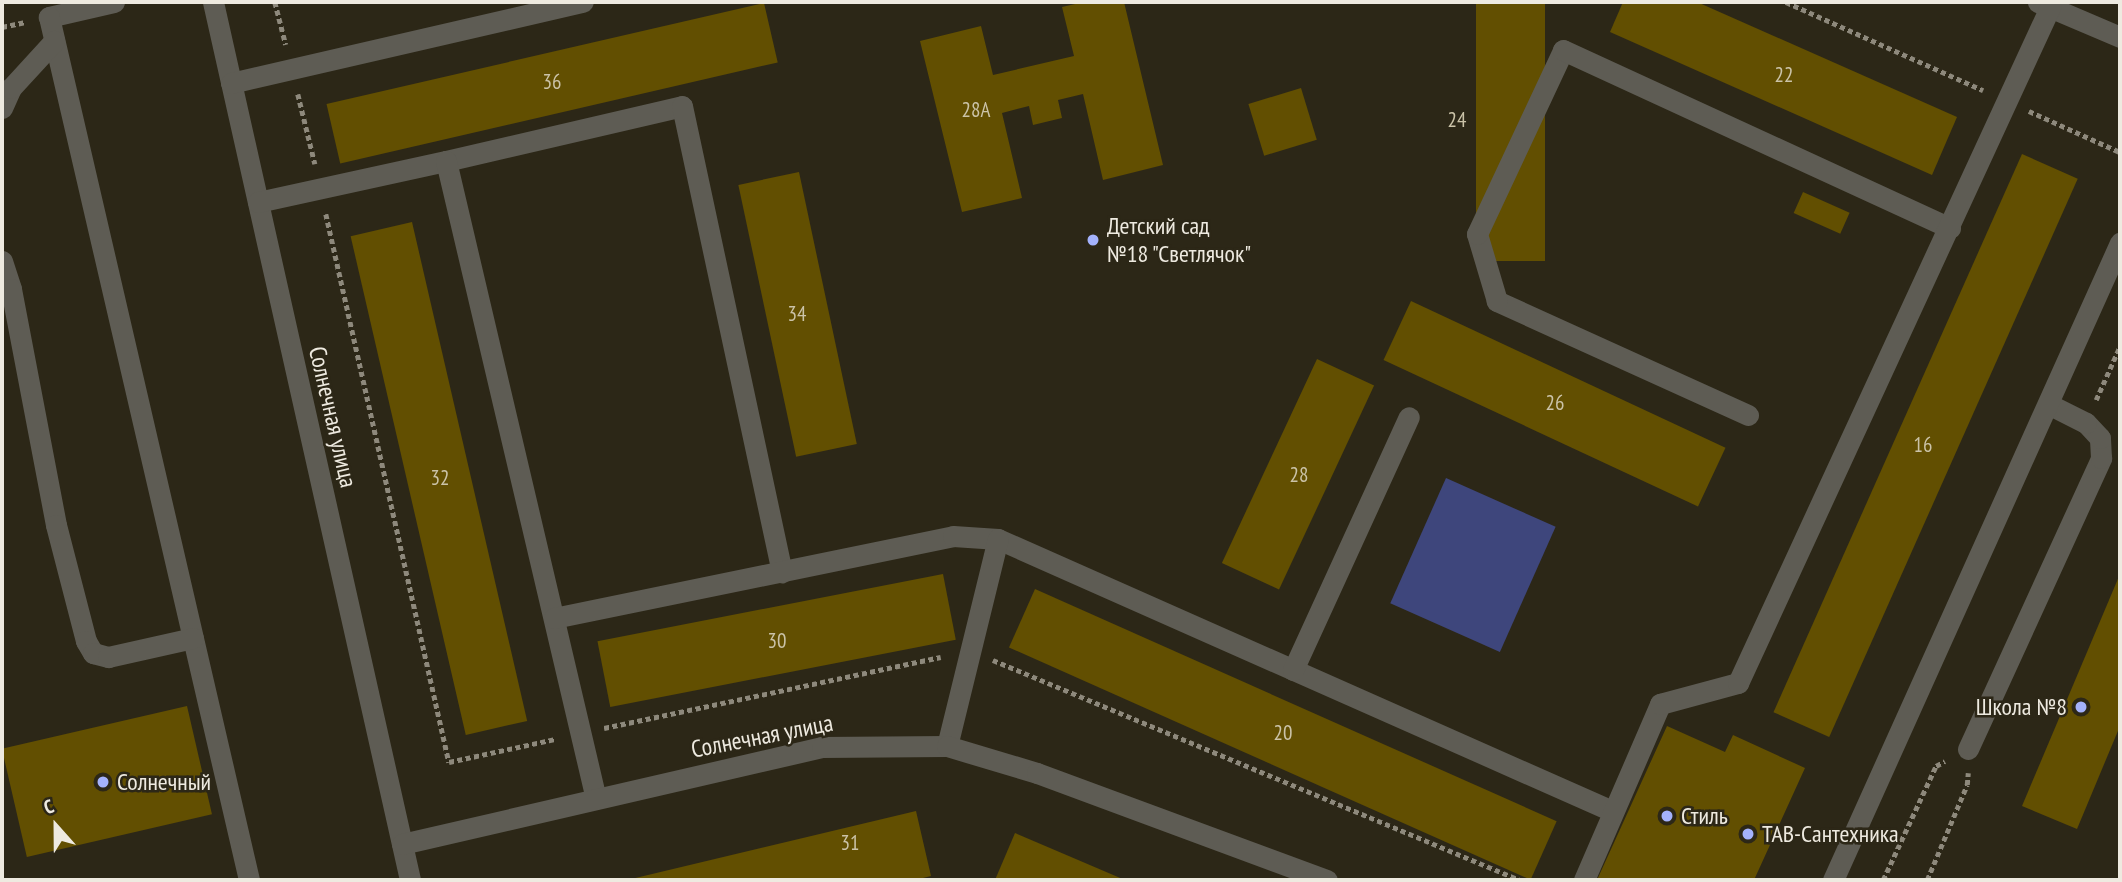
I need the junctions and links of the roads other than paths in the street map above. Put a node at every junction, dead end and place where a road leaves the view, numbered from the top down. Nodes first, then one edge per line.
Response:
1 (114, 2) edge
2 (213, 2) edge
3 (583, 2) edge
4 (2044, 4) edge
5 (2120, 37) edge
6 (54, 41) junction
7 (231, 83) junction
8 (2, 108) edge
9 (446, 161) junction
10 (258, 202) junction
11 (1950, 228) junction
12 (2120, 243) edge
13 (2, 261) edge
14 (2048, 404) junction
15 (1748, 415) dead end
16 (1409, 417) dead end
17 (998, 539) junction
18 (782, 572) junction
19 (554, 618) junction
20 (193, 638) junction
21 (1293, 670) junction
22 (947, 746) junction
23 (1968, 749) road end
24 (596, 799) junction
25 (1612, 811) junction
26 (402, 844) junction
27 (249, 880) edge
28 (410, 880) edge
29 (1327, 880) edge
30 (1584, 880) edge
31 (1833, 880) edge

1 - 6 street
2 - 7 street, Солнечная улица
3 - 7 street
4 - 5 street
4 - 11 street
6 - 8 street
6 - 20 street
7 - 10 street, Солнечная улица
9 - 10 street
9 - 18 street
9 - 19 street
10 - 26 street, Солнечная улица
11 - 15 street
11 - 25 street
12 - 14 street
13 - 20 street
14 - 23 street
14 - 31 street
16 - 21 street
17 - 18 street
17 - 21 street
17 - 22 street
18 - 19 street
19 - 24 street
20 - 27 street
21 - 25 street
22 - 24 street, Солнечная улица
22 - 29 street, Солнечная улица
24 - 26 street, Солнечная улица
25 - 30 street
26 - 28 street, Солнечная улица

